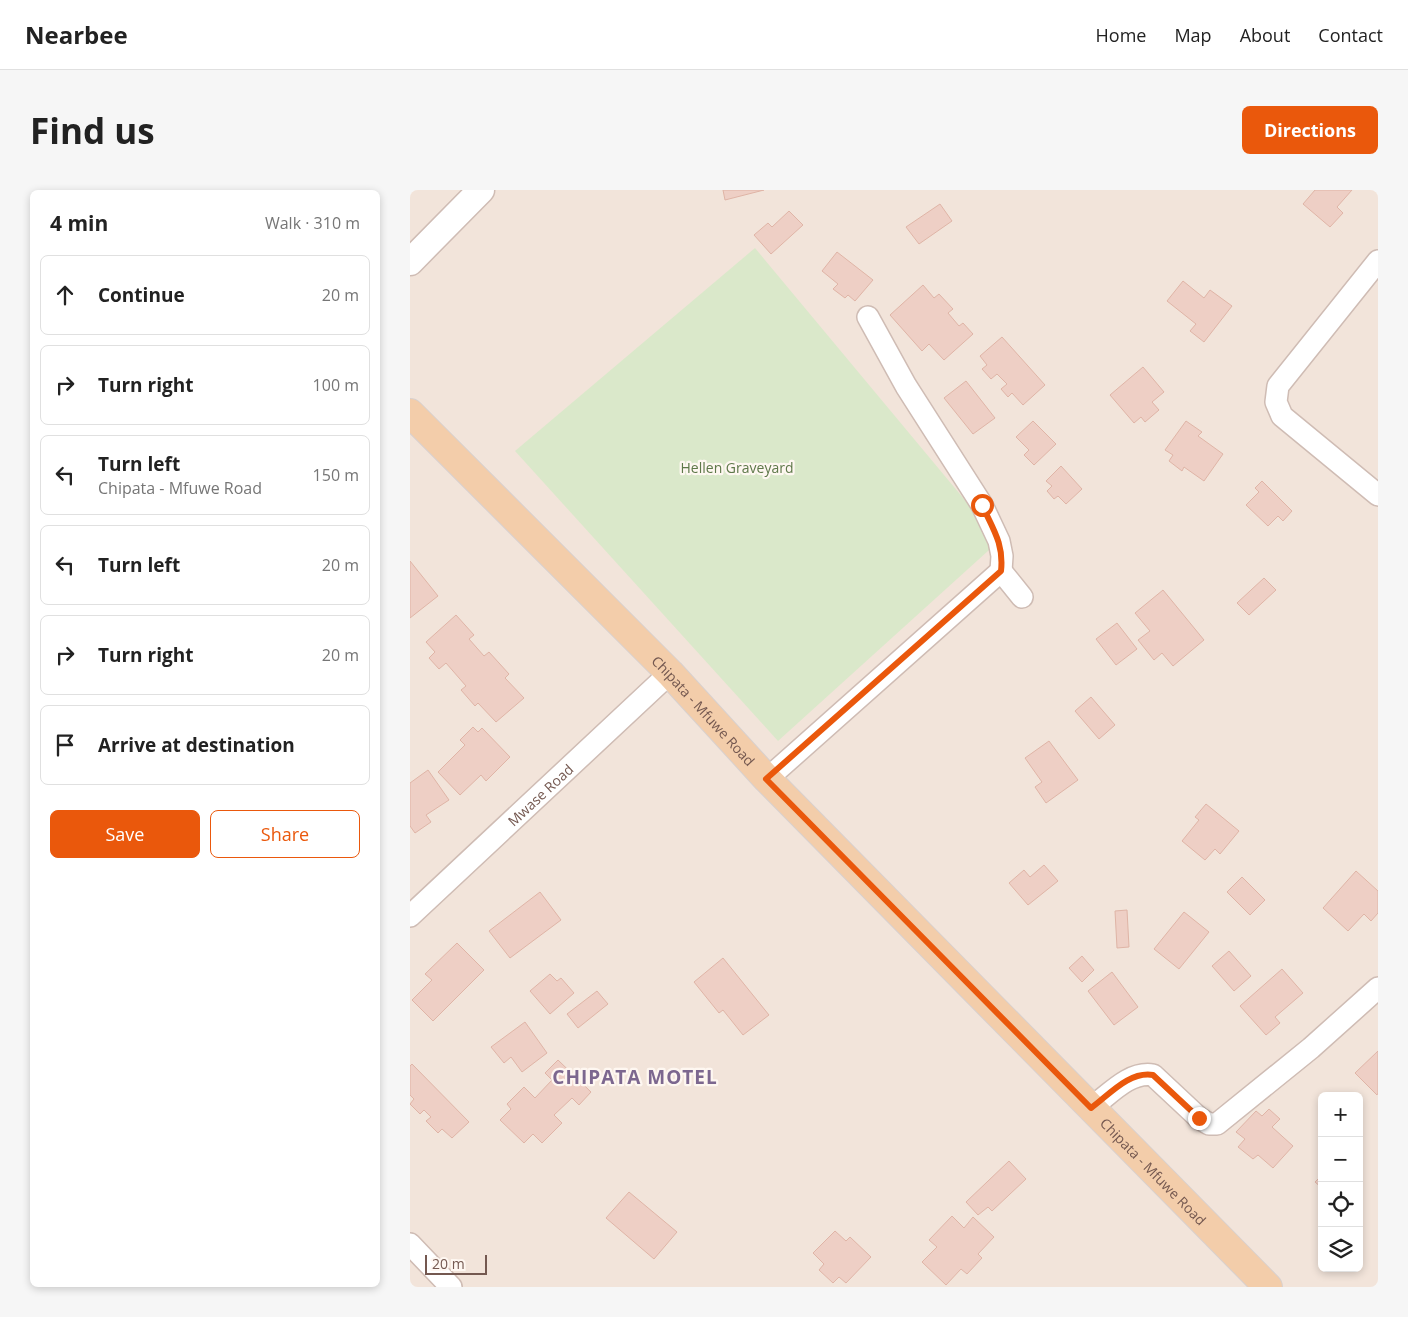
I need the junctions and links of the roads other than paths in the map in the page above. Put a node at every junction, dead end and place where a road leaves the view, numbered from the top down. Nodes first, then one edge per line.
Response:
1 (480, 190) edge
2 (1378, 261) edge
3 (410, 262) edge
4 (868, 318) dead end
5 (410, 412) edge
6 (1378, 494) edge
7 (1001, 571) junction
8 (1022, 597) dead end
9 (670, 673) junction
10 (766, 779) junction
11 (410, 916) edge
12 (1378, 988) edge
13 (1091, 1108) junction
14 (410, 1244) edge
15 (450, 1287) edge
16 (1268, 1287) edge

1 - 3 street
2 - 6 street
4 - 7 street
5 - 9 main road, Chipata - Mfuwe Road
7 - 8 street
7 - 10 street
9 - 10 main road, Chipata - Mfuwe Road
9 - 11 street, Mwase Road
10 - 13 main road, Chipata - Mfuwe Road
12 - 13 street
13 - 16 main road, Chipata - Mfuwe Road
14 - 15 street

